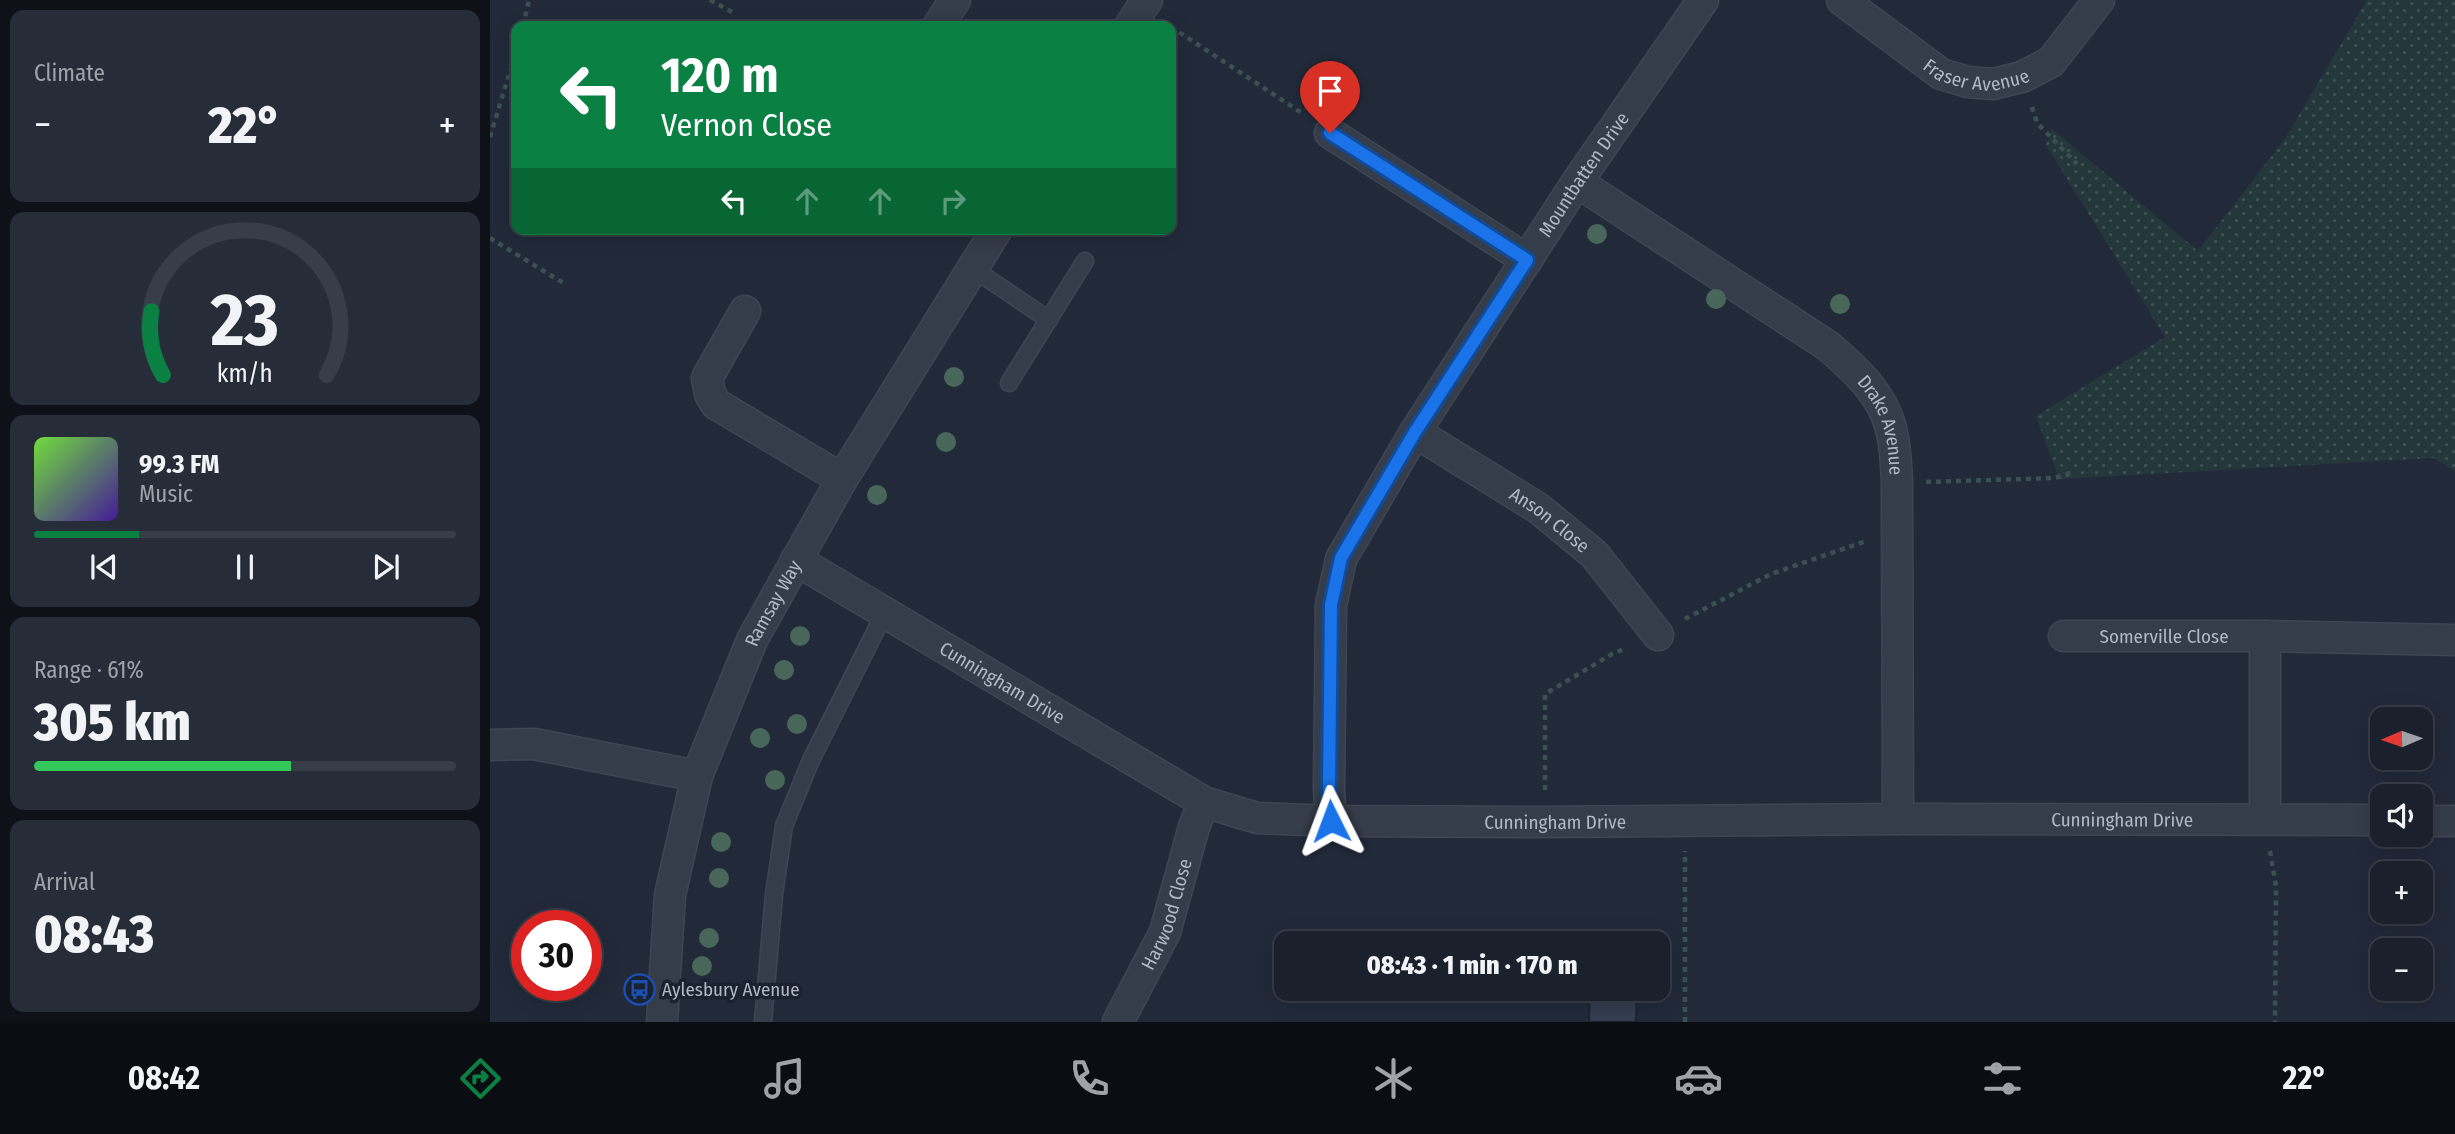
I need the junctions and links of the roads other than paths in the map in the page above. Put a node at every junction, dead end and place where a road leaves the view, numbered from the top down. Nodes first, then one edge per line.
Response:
1 (955, 0) edge
2 (1147, 0) edge
3 (1703, 0) edge
4 (1842, 0) edge
5 (2099, 0) edge
6 (941, 21) edge
7 (1133, 21) edge
8 (1330, 133) road end
9 (1577, 182) junction
10 (993, 235) edge
11 (1527, 260) junction
12 (1085, 261) dead end
13 (972, 268) junction
14 (745, 311) dead end
15 (1049, 320) junction
16 (1009, 383) dead end
17 (1415, 432) junction
18 (842, 479) junction
19 (796, 560) junction
20 (884, 614) junction
21 (1658, 635) dead end
22 (2064, 636) dead end
23 (2265, 636) junction
24 (2455, 640) edge
25 (490, 745) edge
26 (697, 776) junction
27 (1204, 802) junction
28 (1898, 819) junction
29 (2265, 819) junction
30 (2370, 820) edge
31 (1331, 821) junction
32 (2433, 821) edge
33 (2455, 821) edge
34 (662, 1022) edge
35 (763, 1022) edge
36 (1118, 1022) edge

1 - 6 street
2 - 7 street
3 - 9 street, Mountbatten Drive
4 - 5 street, Fraser Avenue
8 - 11 street
9 - 11 street, Mountbatten Drive
9 - 28 street, Drake Avenue
10 - 13 street, Ramsay Way
11 - 17 street, Mountbatten Drive
12 - 15 lane
13 - 15 lane
13 - 18 street, Ramsay Way
14 - 18 street
15 - 16 lane
17 - 21 street, Anson Close
17 - 31 street, Mountbatten Drive
18 - 19 street, Ramsay Way
19 - 20 street, Cunningham Drive
19 - 26 street, Ramsay Way
20 - 27 street, Cunningham Drive
20 - 35 lane
22 - 23 street, Somerville Close
23 - 24 street, Somerville Close
23 - 29 street
25 - 26 street
26 - 34 street, Ramsay Way
27 - 31 street, Cunningham Drive
27 - 36 street, Harwood Close
28 - 29 street, Cunningham Drive
28 - 31 street, Cunningham Drive
29 - 30 street, Cunningham Drive
32 - 33 street

